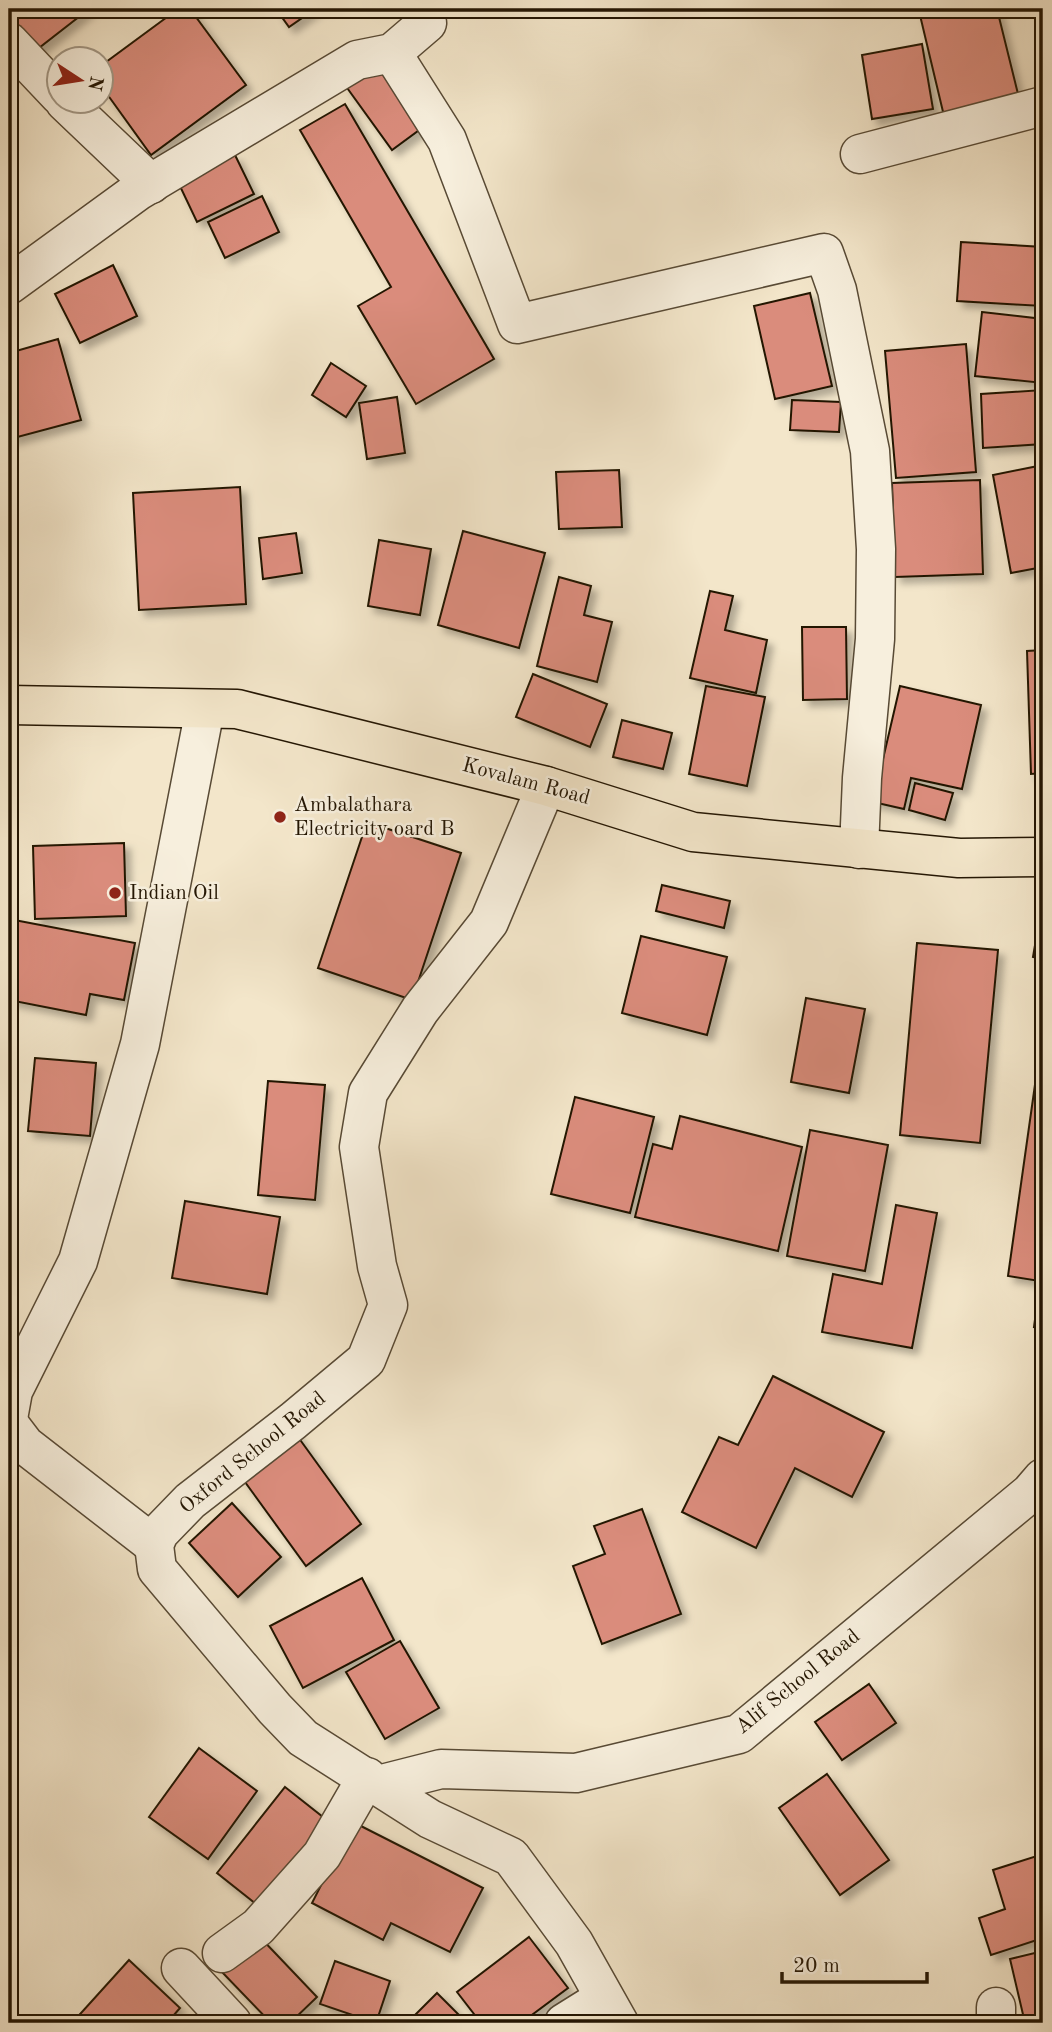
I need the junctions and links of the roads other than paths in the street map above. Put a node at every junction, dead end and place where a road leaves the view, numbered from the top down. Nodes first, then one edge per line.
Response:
1 (427, 23) dead end
2 (9, 42) edge
3 (393, 53) junction
4 (46, 81) edge
5 (1043, 106) edge
6 (80, 116) edge
7 (860, 154) dead end
8 (150, 184) junction
9 (9, 285) edge
10 (9, 705) edge
11 (205, 709) junction
12 (547, 786) junction
13 (859, 849) junction
14 (1043, 857) edge
15 (9, 1413) edge
16 (9, 1424) edge
17 (1043, 1478) edge
18 (154, 1545) junction
19 (372, 1781) junction
20 (222, 1953) dead end
21 (181, 1968) dead end
22 (611, 2011) edge
23 (232, 2023) edge
24 (564, 2023) edge

1 - 3 street
2 - 4 street
3 - 8 street
3 - 13 street
5 - 7 street
6 - 8 street
8 - 9 street
10 - 11 main road, Kovalam Road
11 - 12 main road, Kovalam Road
11 - 15 street
12 - 13 main road, Kovalam Road
12 - 18 street, Oxford School Road
13 - 14 main road, Kovalam Road
16 - 18 street
17 - 19 street, Alif School Road
18 - 19 street
19 - 20 street
19 - 22 street
21 - 23 street
22 - 24 street

